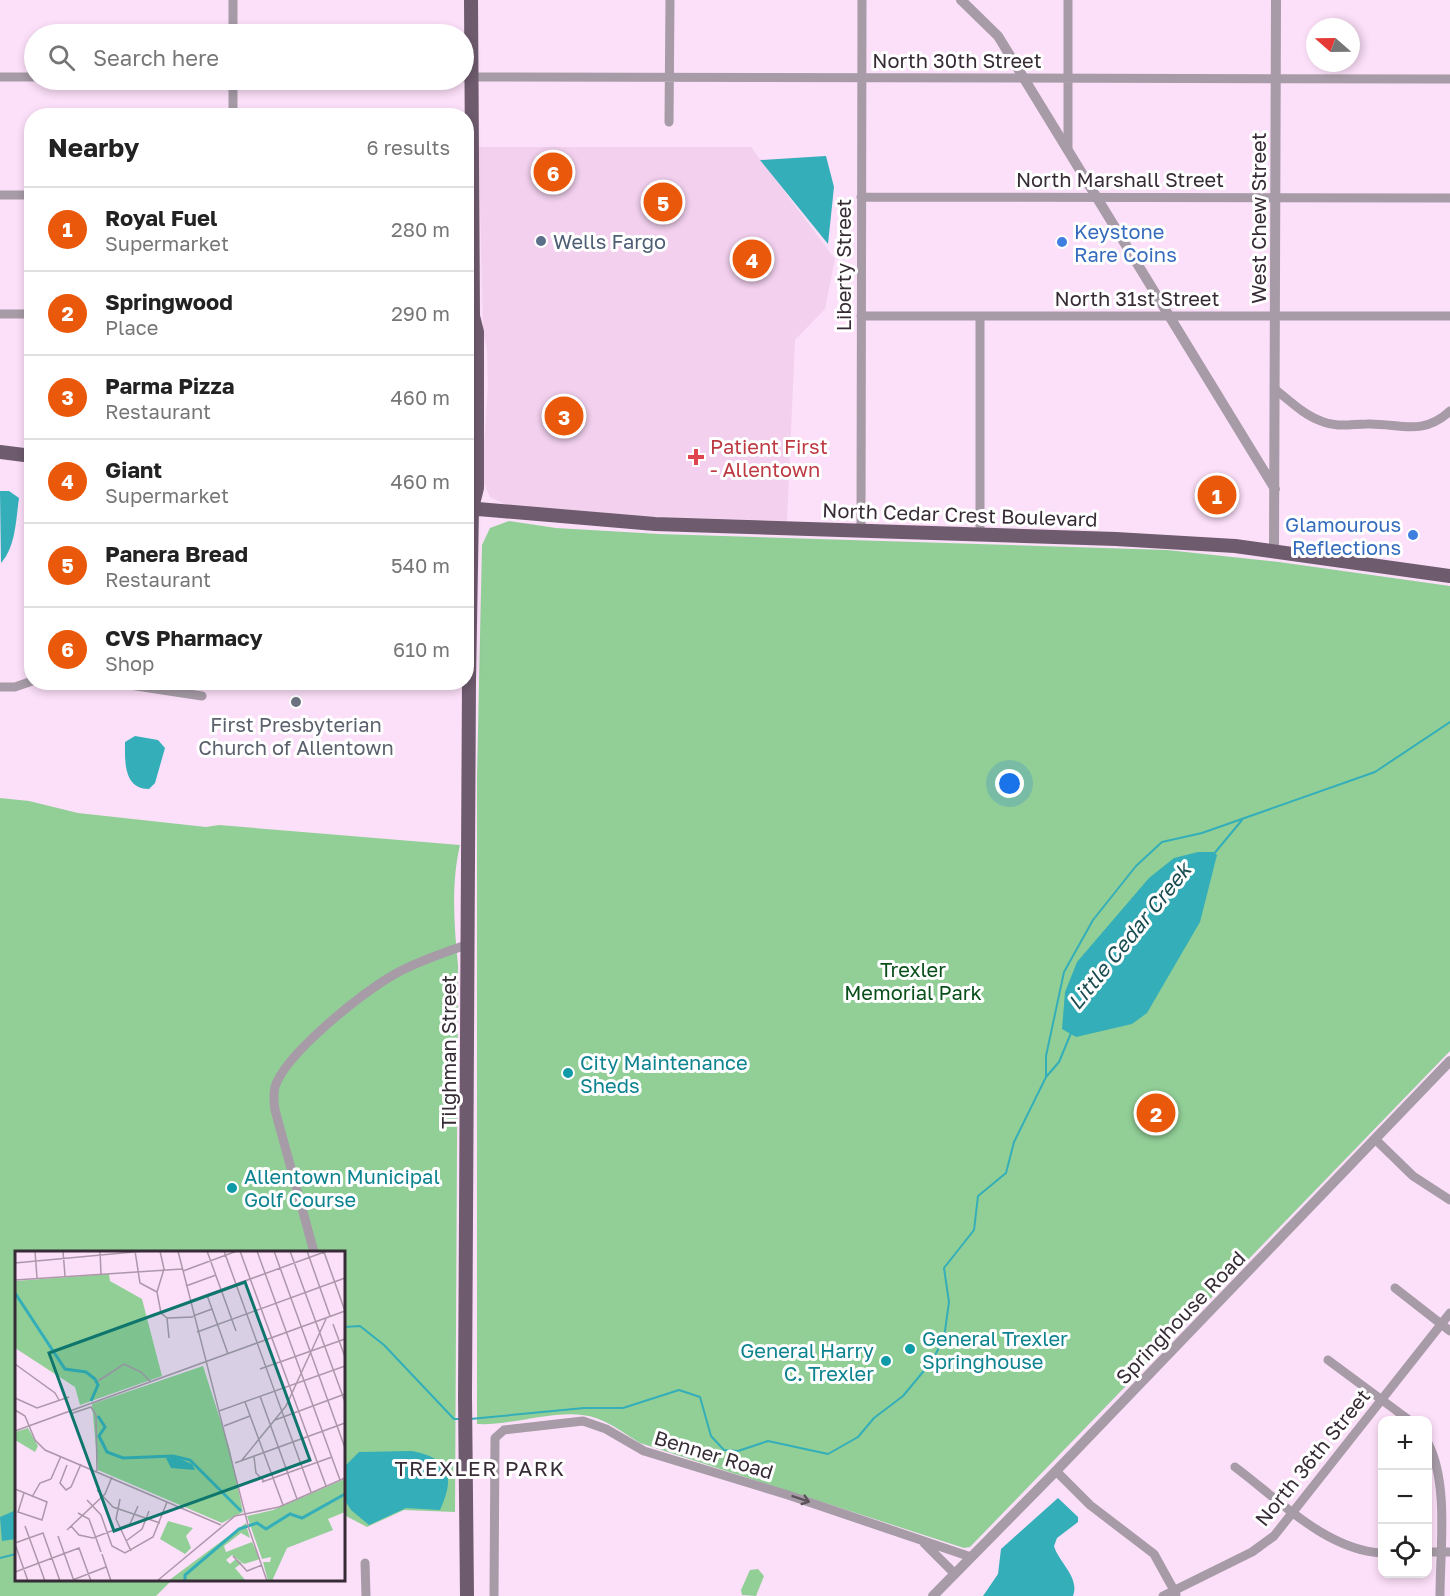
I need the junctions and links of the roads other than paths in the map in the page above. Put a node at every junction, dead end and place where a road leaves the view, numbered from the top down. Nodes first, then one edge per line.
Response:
1 (233, 0) edge
2 (471, 0) edge
3 (670, 0) edge
4 (862, 0) edge
5 (961, 0) edge
6 (1068, 0) edge
7 (1276, 0) edge
8 (233, 24) edge
9 (470, 24) edge
10 (0, 76) edge
11 (24, 76) edge
12 (474, 77) edge
13 (670, 78) junction
14 (861, 78) junction
15 (1024, 78) junction
16 (1068, 78) junction
17 (1276, 78) junction
18 (1450, 79) edge
19 (233, 90) edge
20 (467, 90) edge
21 (232, 108) edge
22 (467, 108) edge
23 (669, 122) dead end
24 (1068, 150) junction
25 (0, 195) edge
26 (24, 195) edge
27 (861, 197) junction
28 (1097, 197) junction
29 (1276, 197) junction
30 (1450, 198) edge
31 (0, 314) edge
32 (24, 314) edge
33 (861, 316) junction
34 (980, 316) junction
35 (1170, 316) junction
36 (1276, 316) junction
37 (1450, 316) edge
38 (474, 327) edge
39 (1275, 390) junction
40 (1450, 411) edge
41 (1275, 436) junction
42 (0, 452) edge
43 (24, 455) edge
44 (1258, 460) junction
45 (1275, 489) junction
46 (474, 494) edge
47 (474, 505) edge
48 (861, 530) junction
49 (980, 535) junction
50 (1274, 551) junction
51 (1450, 576) edge
52 (24, 684) edge
53 (0, 687) edge
54 (163, 690) edge
55 (468, 690) edge
56 (202, 696) dead end
57 (469, 944) junction
58 (1450, 1061) edge
59 (1376, 1140) junction
60 (1450, 1200) edge
61 (314, 1251) edge
62 (1395, 1288) dead end
63 (1450, 1313) edge
64 (1441, 1324) junction
65 (1450, 1331) edge
66 (1328, 1360) dead end
67 (1382, 1400) junction
68 (1404, 1416) edge
69 (1432, 1453) edge
70 (1235, 1467) dead end
71 (1056, 1471) junction
72 (1295, 1512) junction
73 (922, 1541) junction
74 (1440, 1551) junction
75 (1432, 1552) edge
76 (1450, 1552) edge
77 (1378, 1553) edge
78 (970, 1557) junction
79 (365, 1563) dead end
80 (954, 1573) junction
81 (1176, 1594) edge
82 (366, 1596) edge
83 (467, 1596) edge
84 (494, 1596) edge
85 (933, 1596) edge
86 (1163, 1596) edge
87 (1440, 1596) edge

1 - 8 street
2 - 9 main road, Tilghman Street
3 - 13 street
4 - 14 street, Liberty Street
5 - 15 street
6 - 16 street
7 - 17 street, West Chew Street
10 - 11 street
12 - 13 street, North 30th Street
13 - 14 street, North 30th Street
13 - 23 street
14 - 15 street, North 30th Street
14 - 27 street, Liberty Street
15 - 16 street, North 30th Street
15 - 24 street
16 - 17 street, North 30th Street
16 - 24 street
17 - 18 street, North 30th Street
17 - 29 street, West Chew Street
19 - 21 street
20 - 22 main road, Tilghman Street
24 - 28 street
25 - 26 street
27 - 28 street, North Marshall Street
27 - 33 street, Liberty Street
28 - 29 street, North Marshall Street
28 - 35 street
29 - 30 street, North Marshall Street
29 - 36 street, West Chew Street
31 - 32 street
33 - 34 street, North 31st Street
33 - 48 street, Liberty Street
34 - 35 street, North 31st Street
34 - 49 street
35 - 36 street, North 31st Street
35 - 44 street
36 - 37 street, North 31st Street
36 - 39 street, West Chew Street
38 - 46 main road, Tilghman Street
39 - 40 street
39 - 41 street, West Chew Street
41 - 44 street
41 - 45 street, West Chew Street
42 - 43 main road
44 - 45 street
45 - 50 street, West Chew Street
47 - 48 main road, North Cedar Crest Boulevard
48 - 49 main road, North Cedar Crest Boulevard
49 - 50 main road, North Cedar Crest Boulevard
50 - 51 main road, North Cedar Crest Boulevard
52 - 53 street
54 - 56 street
55 - 57 main road, Tilghman Street
57 - 61 street
57 - 83 main road, Tilghman Street
58 - 59 street, Springhouse Road
59 - 60 street
59 - 71 street, Springhouse Road
62 - 64 street
63 - 64 street, North 36th Street
64 - 65 street
64 - 67 street, North 36th Street
66 - 67 street
67 - 68 street
67 - 72 street, North 36th Street
69 - 74 street
70 - 72 street
71 - 78 street, Springhouse Road
71 - 81 street
72 - 77 street
72 - 81 street, North 36th Street
73 - 78 street, Benner Road
73 - 80 street, Benner Road
84 -> 73 street, Benner Road
74 - 75 street
74 - 76 street
74 - 87 street
78 - 80 street, Springhouse Road
79 - 82 street
80 - 85 street, Springhouse Road
81 - 86 street, North 36th Street

